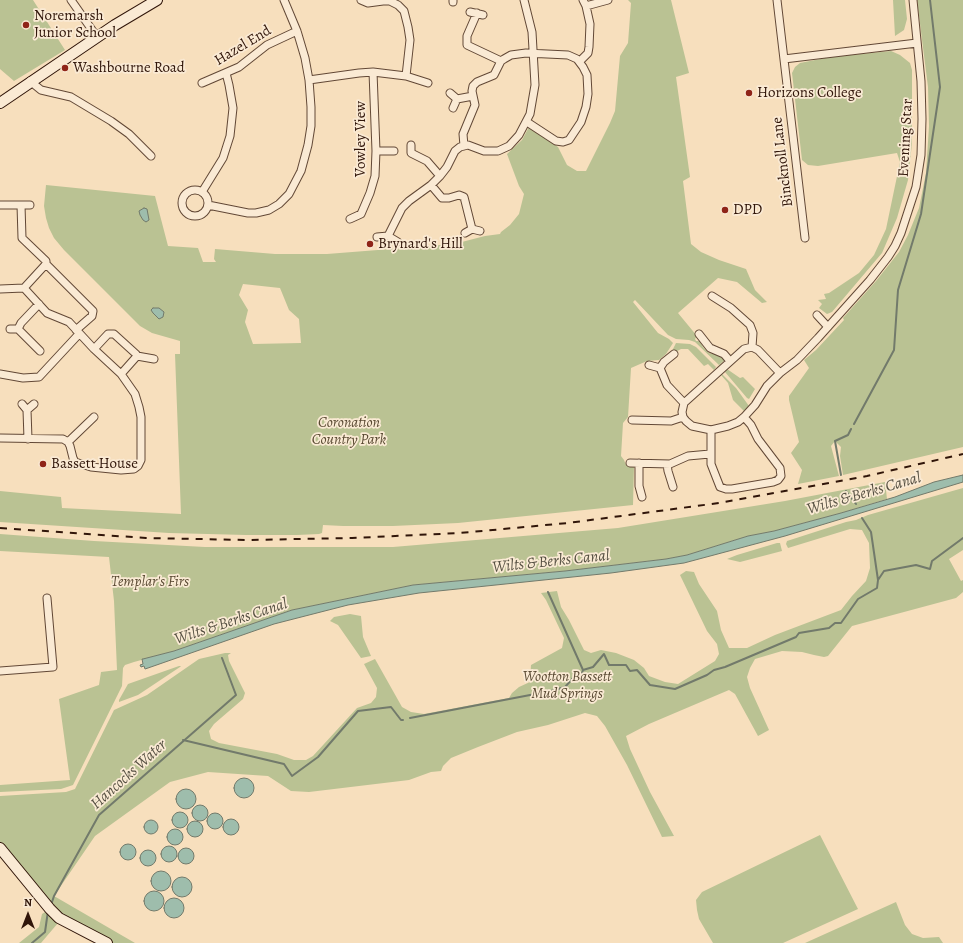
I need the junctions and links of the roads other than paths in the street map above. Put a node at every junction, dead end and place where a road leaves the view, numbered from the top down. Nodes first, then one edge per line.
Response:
1 (71, 0) edge
2 (157, 0) edge
3 (284, 0) edge
4 (361, 0) edge
5 (524, 0) edge
6 (608, 0) edge
7 (777, 0) edge
8 (913, 0) edge
9 (584, 3) edge
10 (477, 13) dead end
11 (297, 31) junction
12 (97, 38) junction
13 (917, 44) junction
14 (534, 53) junction
15 (784, 59) junction
16 (580, 61) junction
17 (501, 62) junction
18 (373, 72) junction
19 (226, 73) junction
20 (406, 76) junction
21 (309, 80) junction
22 (30, 81) junction
23 (202, 83) dead end
24 (428, 83) dead end
25 (450, 93) dead end
26 (473, 96) junction
27 (457, 99) junction
28 (0, 103) edge
29 (453, 108) dead end
30 (527, 122) junction
31 (411, 145) dead end
32 (464, 146) junction
33 (376, 151) junction
34 (394, 151) dead end
35 (150, 156) dead end
36 (440, 176) junction
37 (431, 185) junction
38 (202, 192) junction
39 (30, 204) dead end
40 (0, 205) edge
41 (21, 205) junction
42 (208, 205) junction
43 (350, 219) dead end
44 (480, 231) dead end
45 (388, 236) junction
46 (377, 237) dead end
47 (805, 238) dead end
48 (398, 242) dead end
49 (46, 264) junction
50 (24, 288) junction
51 (0, 289) edge
52 (712, 296) dead end
53 (39, 304) junction
54 (817, 316) dead end
55 (828, 327) junction
56 (10, 329) dead end
57 (18, 329) junction
58 (78, 332) junction
59 (700, 334) dead end
60 (752, 348) junction
61 (94, 349) junction
62 (40, 351) dead end
63 (674, 354) dead end
64 (137, 356) junction
65 (154, 359) dead end
66 (730, 361) junction
67 (649, 366) dead end
68 (660, 368) junction
69 (780, 373) junction
70 (0, 374) edge
71 (121, 374) junction
72 (684, 403) junction
73 (22, 404) dead end
74 (34, 404) dead end
75 (27, 410) junction
76 (94, 417) dead end
77 (683, 417) junction
78 (744, 417) junction
79 (632, 420) dead end
80 (711, 430) junction
81 (0, 438) edge
82 (28, 439) junction
83 (68, 442) junction
84 (710, 454) junction
85 (630, 463) dead end
86 (639, 463) junction
87 (667, 464) junction
88 (673, 487) dead end
89 (642, 496) dead end
90 (47, 598) dead end
91 (0, 671) edge
92 (0, 848) edge
93 (107, 943) edge

1 - 12 street
2 - 12 street
3 - 11 street
4 - 20 street
5 - 14 street
6 - 9 street
7 - 15 street, Bincknoll Lane
8 - 13 street, Evening Star
9 - 16 street
10 - 17 street
11 - 19 street, Hazel End
11 - 21 street
12 - 22 street
13 - 15 street
13 - 55 street, Evening Star
14 - 16 street
14 - 17 street
14 - 30 street
15 - 47 street, Bincknoll Lane
16 - 30 street
17 - 26 street
18 - 20 street
18 - 21 street
18 - 33 street, Vowley View
19 - 23 street, Hazel End
19 - 38 street
20 - 24 street
21 - 42 street
22 - 28 street
22 - 35 street
25 - 27 street
26 - 27 street
26 - 32 street
27 - 29 street
30 - 32 street
31 - 36 street
32 - 36 street
33 - 34 street
33 - 43 street, Vowley View
36 - 37 street
37 - 44 street
37 - 45 street
38 - 42 street
38 - 42 street
39 - 41 street
40 - 41 street
41 - 49 street
45 - 46 street
45 - 48 street
49 - 50 street
49 - 58 street
50 - 51 street
50 - 53 street
52 - 60 street
53 - 57 street
53 - 58 street
54 - 55 street
55 - 69 street, Evening Star
56 - 57 street
57 - 62 street
58 - 61 street
58 - 70 street
59 - 66 street
60 - 66 street
60 - 69 street
61 - 64 street
61 - 71 street
63 - 68 street
64 - 65 street
64 - 71 street
66 - 72 street
67 - 68 street
68 - 72 street
69 - 78 street, Evening Star
71 - 83 street
72 - 77 street
73 - 75 street
74 - 75 street
75 - 82 street
76 - 83 street
77 - 79 street
77 - 80 street, Evening Star
78 - 80 street, Evening Star
78 - 84 street
80 - 84 street
81 - 82 street
82 - 83 street
84 - 87 street
85 - 86 street
86 - 87 street
86 - 89 street
87 - 88 street
90 - 91 street
92 - 93 street

